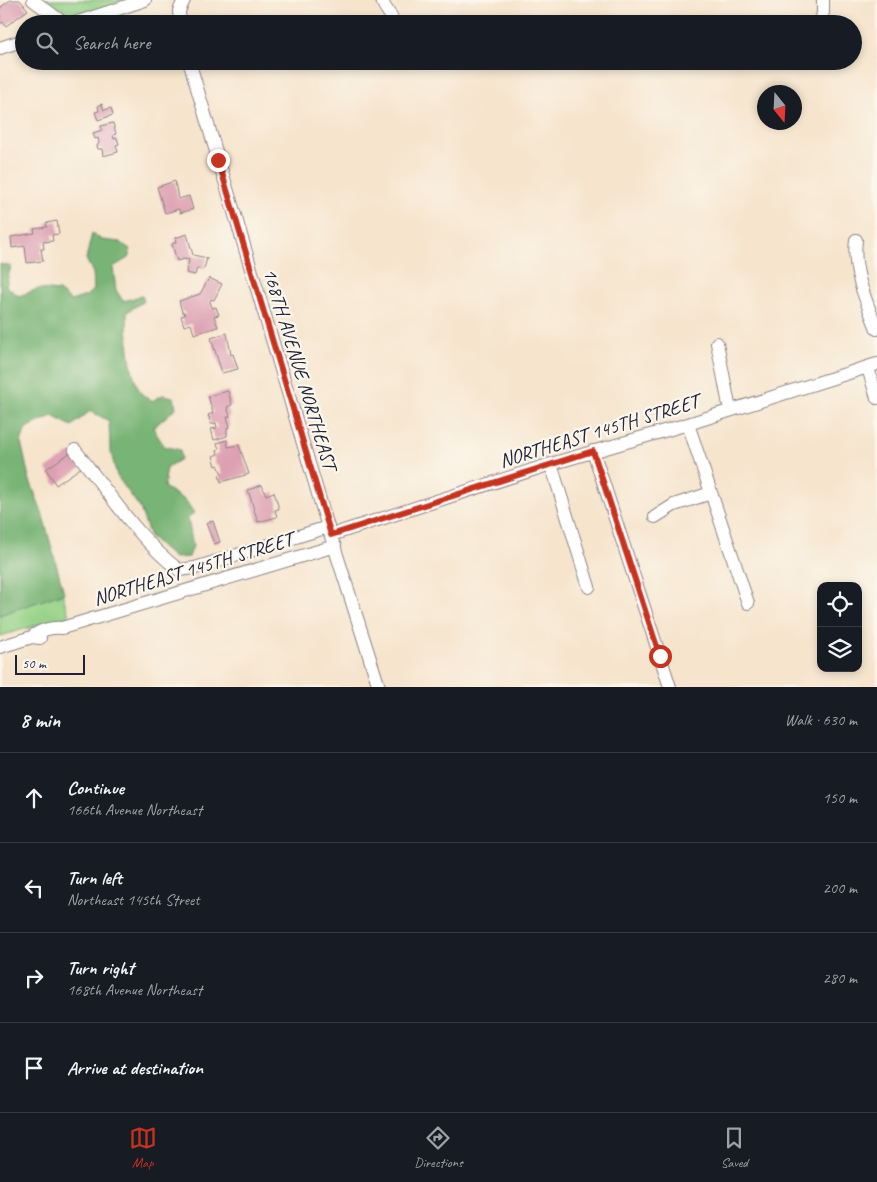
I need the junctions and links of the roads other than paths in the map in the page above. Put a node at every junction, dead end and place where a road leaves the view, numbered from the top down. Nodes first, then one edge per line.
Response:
1 (33, 0) edge
2 (145, 0) edge
3 (184, 0) edge
4 (382, 0) edge
5 (823, 0) edge
6 (53, 15) edge
7 (99, 15) edge
8 (179, 15) edge
9 (392, 15) edge
10 (822, 15) edge
11 (15, 43) edge
12 (0, 48) edge
13 (192, 70) edge
14 (856, 240) dead end
15 (877, 329) edge
16 (717, 343) dead end
17 (872, 366) edge
18 (877, 398) edge
19 (730, 410) junction
20 (688, 424) junction
21 (75, 450) dead end
22 (593, 451) junction
23 (552, 464) junction
24 (711, 493) junction
25 (655, 517) dead end
26 (332, 536) junction
27 (589, 587) dead end
28 (748, 603) dead end
29 (0, 647) edge
30 (379, 687) edge
31 (670, 687) edge

1 - 6 street
2 - 7 street
3 - 8 street
4 - 9 street
5 - 10 street
11 - 12 street
13 - 26 street, 168TH AVENUE NORTHEAST
14 - 15 street
16 - 19 street
17 - 18 street
17 - 19 street, NORTHEAST 145TH STREET
19 - 20 street, NORTHEAST 145TH STREET
20 - 22 street, NORTHEAST 145TH STREET
20 - 24 street
21 - 26 street
22 - 23 street, NORTHEAST 145TH STREET
22 - 31 street
23 - 26 street, NORTHEAST 145TH STREET
23 - 27 street
24 - 25 street
24 - 28 street
26 - 29 street, NORTHEAST 145TH STREET
26 - 30 street, 168TH AVENUE NORTHEAST

